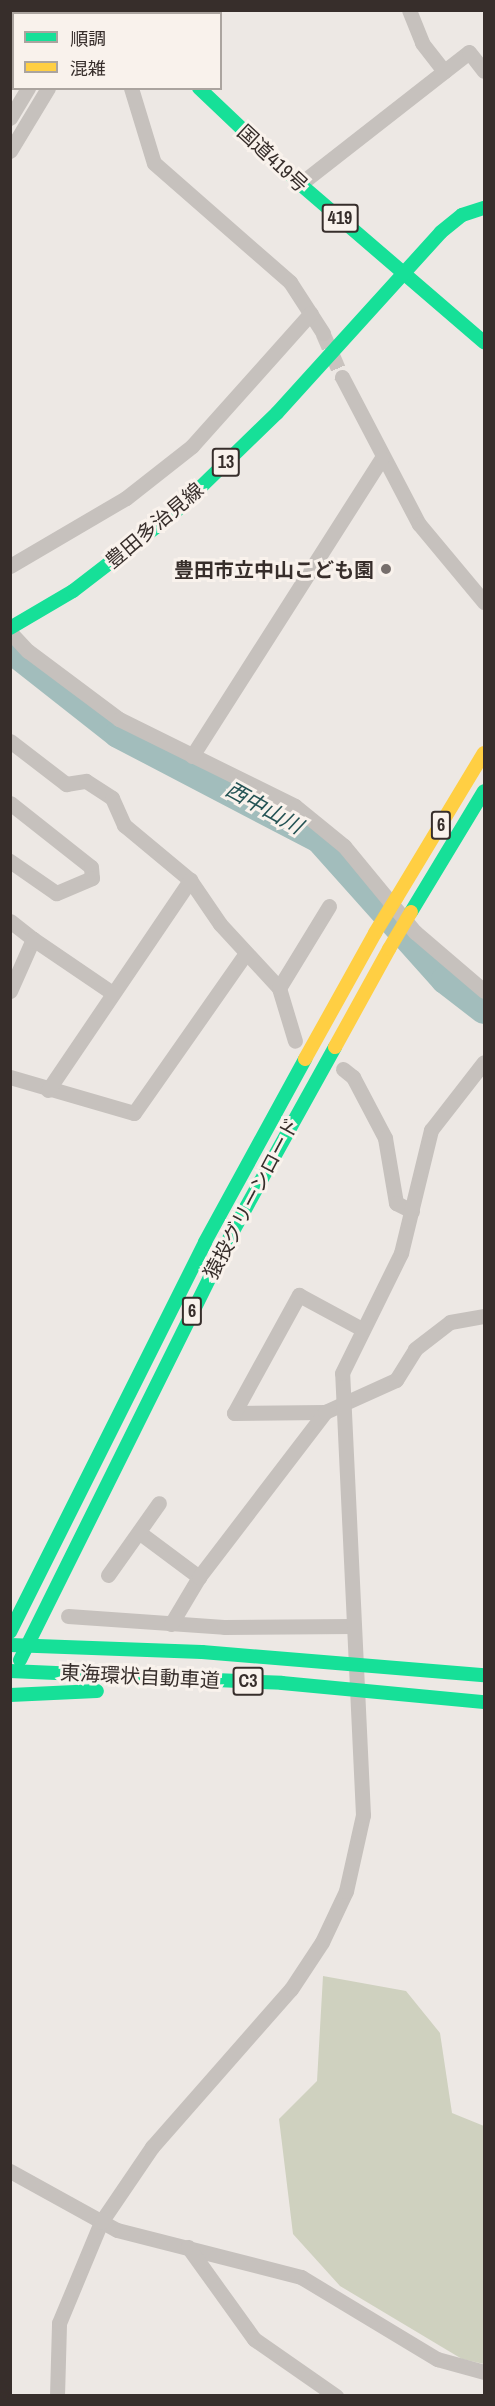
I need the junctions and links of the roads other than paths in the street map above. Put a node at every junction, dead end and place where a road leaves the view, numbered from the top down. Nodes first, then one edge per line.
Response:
1 (410, 10) edge
2 (444, 71) junction
3 (484, 71) edge
4 (27, 90) edge
5 (47, 90) edge
6 (132, 90) edge
7 (202, 90) edge
8 (10, 118) edge
9 (10, 151) edge
10 (300, 184) junction
11 (484, 208) edge
12 (404, 272) junction
13 (311, 313) junction
14 (322, 333) tunnel mouth
15 (484, 342) edge
16 (342, 377) tunnel mouth
17 (382, 458) junction
18 (10, 566) edge
19 (484, 602) edge
20 (14, 627) edge
21 (10, 741) edge
22 (484, 753) edge
23 (192, 756) junction
24 (484, 791) edge
25 (10, 803) edge
26 (10, 861) edge
27 (190, 880) junction
28 (329, 906) dead end
29 (10, 921) edge
30 (33, 939) junction
31 (246, 953) junction
32 (279, 988) junction
33 (10, 991) edge
34 (484, 991) edge
35 (111, 992) junction
36 (295, 1041) dead end
37 (484, 1062) edge
38 (343, 1069) dead end
39 (10, 1077) edge
40 (48, 1090) junction
41 (412, 1211) junction
42 (484, 1316) edge
43 (362, 1329) junction
44 (343, 1401) junction
45 (326, 1412) junction
46 (159, 1503) dead end
47 (140, 1533) junction
48 (108, 1575) dead end
49 (199, 1577) junction
50 (68, 1616) dead end
51 (171, 1624) junction
52 (353, 1626) junction
53 (10, 1632) edge
54 (10, 1645) edge
55 (10, 1671) edge
56 (484, 1675) edge
57 (10, 1682) edge
58 (375, 1691) junction
59 (10, 1695) edge
60 (484, 1702) edge
61 (10, 2171) edge
62 (101, 2222) junction
63 (188, 2247) junction
64 (484, 2372) edge
65 (57, 2396) edge
66 (336, 2396) edge

1 - 2 street
2 - 3 street
2 - 10 street
4 - 8 street
5 - 9 street
6 - 13 street
7 - 10 main road, 国道419号 / 419
10 - 12 main road, 国道419号 / 419
11 - 12 main road, 豊田多治見線
12 - 15 main road, 国道419号 / 419
12 - 20 main road, 豊田多治見線 / 13
13 - 14 street
13 - 18 street
16 - 17 street
17 - 19 street
17 - 23 street
20 - 23 street
21 - 27 street
22 - 53 main road, 猿投グリーンロード / 6, bridge
23 - 34 street
24 - 57 main road, 猿投グリーンロード / 6, bridge
25 - 26 street
27 - 31 street
27 - 35 street
28 - 32 street
29 - 30 street
30 - 33 street
30 - 35 street
31 - 32 street
31 - 40 street
32 - 36 street
35 - 40 street
37 - 41 street
38 - 41 street
39 - 40 street
41 - 43 street
42 - 44 street
43 - 44 street
43 - 45 street
44 - 45 street
44 - 52 street
45 - 49 street
46 - 47 street
47 - 48 street
47 - 49 street
49 - 51 street
50 - 51 street
51 - 52 street
52 - 62 street
54 - 56 main road, 東海環状自動車道 / C3, bridge
55 - 58 main road, 東海環状自動車道 / C3, bridge
58 - 59 main road, bridge
58 - 60 main road, 東海環状自動車道 / C3, bridge
61 - 62 street
62 - 63 street
62 - 65 street
63 - 64 street
63 - 66 street

